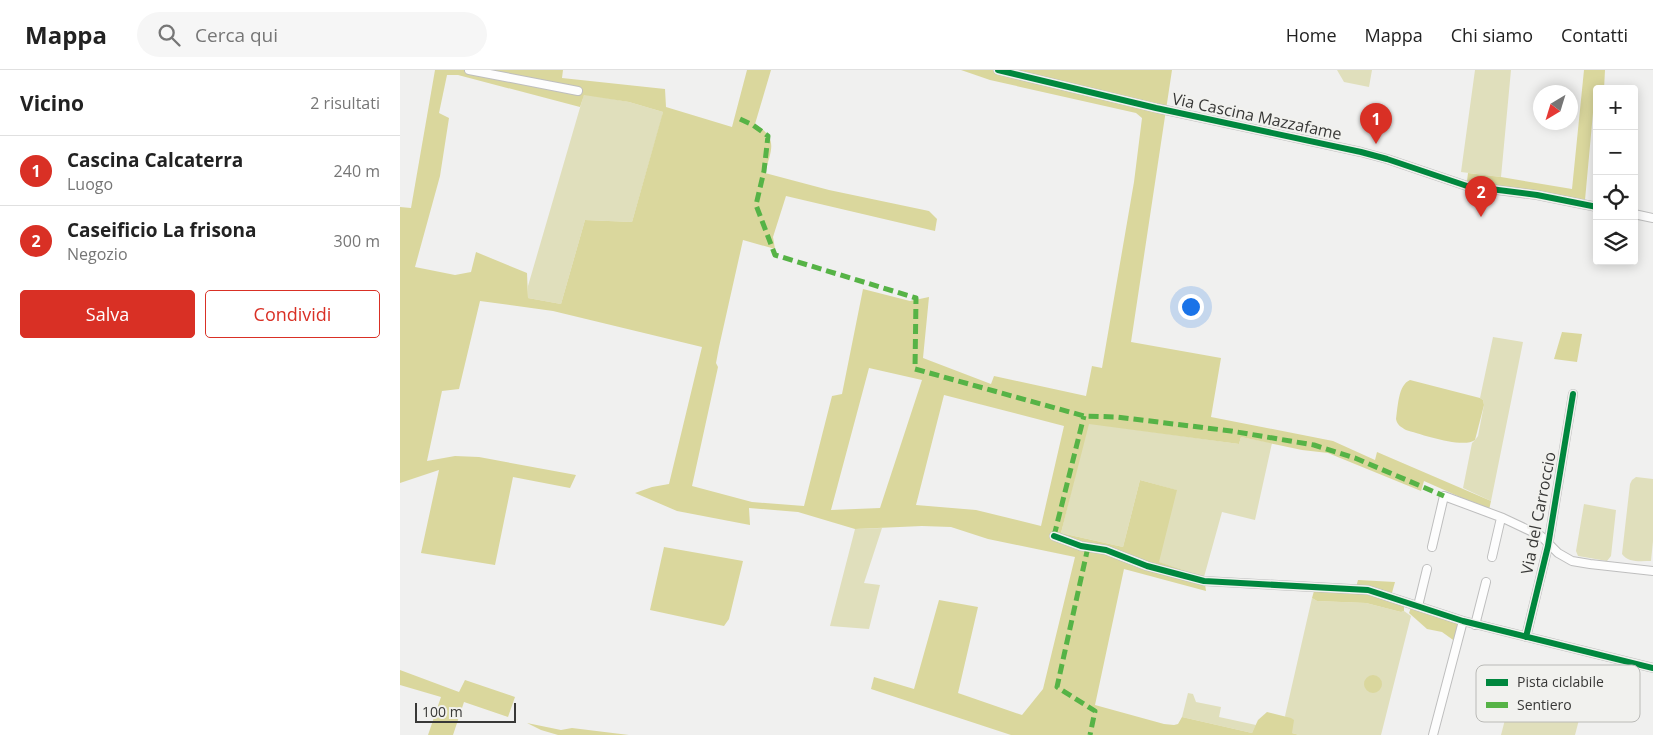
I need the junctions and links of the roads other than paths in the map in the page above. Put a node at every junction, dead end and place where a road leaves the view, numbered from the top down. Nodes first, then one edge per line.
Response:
1 (469, 70) edge
2 (998, 70) edge
3 (578, 91) dead end
4 (1593, 206) edge
5 (1638, 215) edge
6 (1653, 218) edge
7 (1574, 394) dead end
8 (1501, 518) junction
9 (1054, 536) dead end
10 (1548, 543) junction
11 (1432, 547) dead end
12 (1492, 557) dead end
13 (1427, 569) dead end
14 (1653, 571) edge
15 (1486, 582) dead end
16 (1418, 606) junction
17 (1463, 621) junction
18 (1475, 625) junction
19 (1526, 637) junction
20 (1653, 668) edge
21 (1433, 735) edge

1 - 3 street
2 - 4 street, Via Cascina Mazzafame
5 - 6 street
7 - 10 street, Via del Carroccio
8 - 10 street
8 - 11 street
8 - 12 street
9 - 16 street
10 - 14 street
10 - 19 street, Via del Carroccio
13 - 16 street
15 - 18 street
16 - 17 street
17 - 18 street
17 - 21 street
18 - 19 street
19 - 20 street

